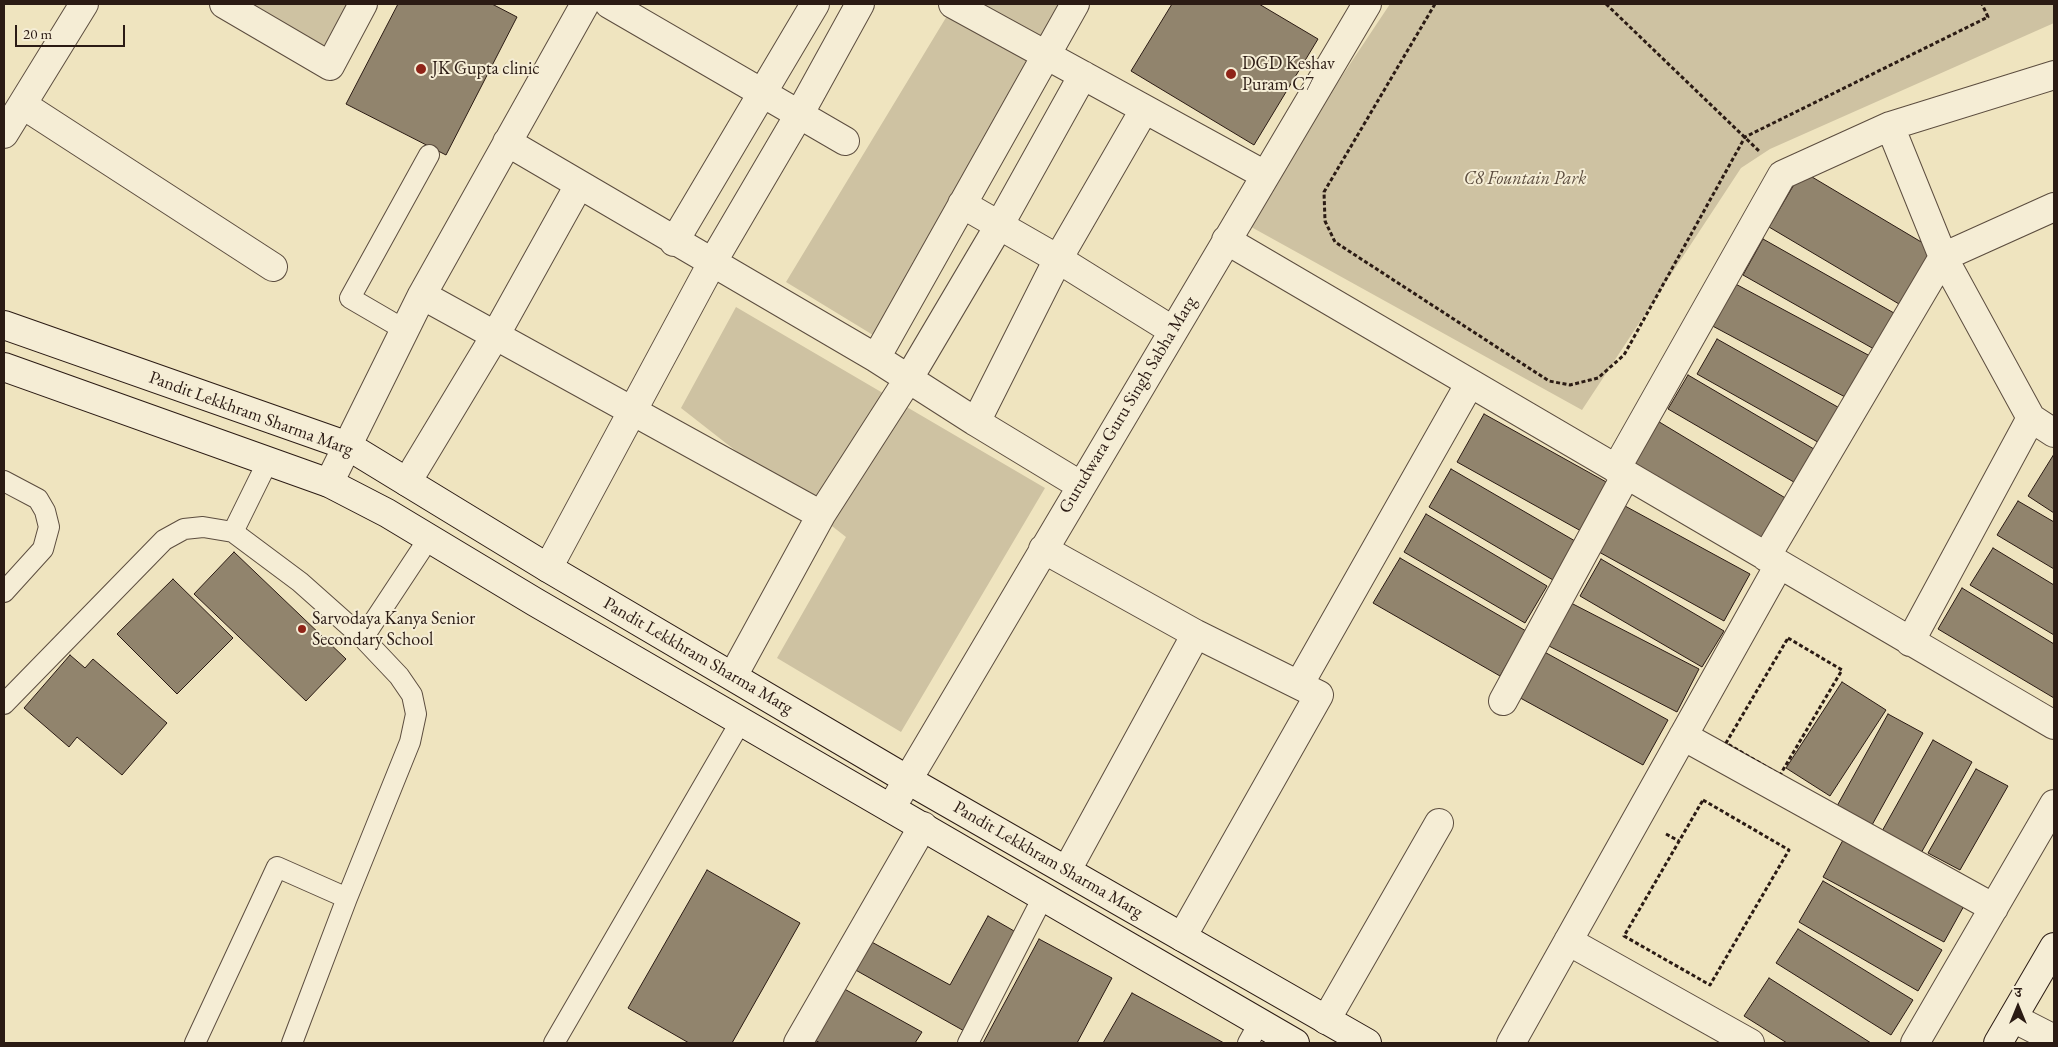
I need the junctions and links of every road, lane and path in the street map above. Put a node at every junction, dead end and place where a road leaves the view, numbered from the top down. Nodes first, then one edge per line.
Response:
1 (224, 4) edge
2 (363, 4) edge
3 (585, 4) edge
4 (610, 4) edge
5 (815, 4) edge
6 (860, 4) edge
7 (953, 4) edge
8 (1076, 4) edge
9 (1367, 4) edge
10 (1435, 4) edge
11 (1606, 4) edge
12 (1982, 4) edge
13 (74, 7) edge
14 (1045, 55) junction
15 (1082, 75) junction
16 (2054, 75) edge
17 (763, 93) junction
18 (23, 105) junction
19 (1144, 110) junction
20 (800, 113) junction
21 (1890, 126) junction
22 (4, 134) edge
23 (1745, 137) junction
24 (845, 141) dead end
25 (508, 142) junction
26 (429, 155) dead end
27 (1264, 175) junction
28 (579, 185) junction
29 (962, 204) junction
30 (2054, 207) edge
31 (1000, 224) junction
32 (1226, 240) junction
33 (674, 242) junction
34 (1943, 257) junction
35 (1058, 259) junction
36 (712, 263) junction
37 (273, 267) dead end
38 (422, 295) junction
39 (4, 325) edge
40 (405, 330) junction
41 (1172, 330) junction
42 (495, 336) junction
43 (876, 358) junction
44 (4, 368) edge
45 (909, 378) junction
46 (1470, 383) junction
47 (631, 411) junction
48 (2031, 418) junction
49 (976, 422) junction
50 (2054, 433) edge
51 (348, 446) junction
52 (268, 461) junction
53 (1621, 472) junction
54 (4, 481) edge
55 (407, 482) junction
56 (329, 483) junction
57 (1080, 485) junction
58 (821, 515) junction
59 (233, 532) junction
60 (429, 538) junction
61 (1043, 549) junction
62 (1773, 561) junction
63 (548, 568) junction
64 (4, 592) edge
65 (1196, 634) junction
66 (363, 638) junction
67 (1910, 642) junction
68 (732, 676) junction
69 (1300, 683) junction
70 (1756, 693) joint
71 (1503, 701) dead end
72 (4, 704) edge
73 (741, 722) junction
74 (2054, 725) edge
75 (1683, 736) junction
76 (908, 780) junction
77 (2054, 804) edge
78 (891, 808) junction
79 (1439, 824) dead end
80 (923, 826) junction
81 (1679, 841) joint
82 (1067, 870) junction
83 (1043, 897) junction
84 (347, 898) junction
85 (1994, 908) junction
86 (1182, 937) junction
87 (1568, 941) junction
88 (2054, 946) edge
89 (2013, 1018) junction
90 (1326, 1020) junction
91 (1254, 1033) edge
92 (2054, 1039) edge
93 (195, 1043) edge
94 (292, 1043) edge
95 (554, 1043) edge
96 (798, 1043) edge
97 (968, 1043) edge
98 (1295, 1043) edge
99 (1367, 1043) edge
100 (1511, 1043) edge
101 (1750, 1043) edge
102 (1915, 1043) edge
103 (1998, 1043) edge

1 - 2 street
3 - 25 street
4 - 17 street
5 - 17 street
6 - 20 street
7 - 14 street
8 - 14 street
9 - 27 street, Gurudwara Guru Singh Sabha Marg
10 - 23 path
11 - 23 path
12 - 23 path
13 - 18 street
14 - 15 street
14 - 29 street
15 - 19 street
15 - 31 street
16 - 21 street
17 - 20 street
17 - 33 street
18 - 22 street
18 - 37 street
19 - 27 street
19 - 35 street
20 - 24 street
20 - 36 street
21 - 34 street
21 - 53 street
25 - 28 street
25 - 38 street
26 - 40 lane
27 - 32 street, Gurudwara Guru Singh Sabha Marg
28 - 33 street
28 - 42 street
29 - 31 street
29 - 43 street
30 - 34 street
31 - 35 street
31 - 45 street
32 - 41 street, Gurudwara Guru Singh Sabha Marg
32 - 46 street
33 - 36 street
34 - 48 street
34 - 62 street
35 - 41 street
35 - 49 street
36 - 43 street
36 - 47 street
38 - 40 street
38 - 42 street
39 - 51 street, Pandit Lekkhram Sharma Marg
40 - 51 street
41 - 57 street, Gurudwara Guru Singh Sabha Marg
42 - 47 street
42 - 55 street
43 - 45 street
44 - 52 street, Pandit Lekkhram Sharma Marg
45 - 49 street
45 - 58 street
46 - 53 street
46 - 69 street
47 - 58 street
47 - 63 street
48 - 50 street
48 - 67 street
49 - 57 street
51 - 55 street, Pandit Lekkhram Sharma Marg
51 - 56 street
52 - 56 street, Pandit Lekkhram Sharma Marg
52 - 59 lane
53 - 62 street
53 - 71 street
54 - 64 lane
55 - 63 street, Pandit Lekkhram Sharma Marg
56 - 60 street, Pandit Lekkhram Sharma Marg
57 - 61 street, Gurudwara Guru Singh Sabha Marg
58 - 68 street
59 - 66 lane
59 - 72 lane
60 - 66 lane
60 - 73 street, Pandit Lekkhram Sharma Marg
61 - 65 street
61 - 76 street, Gurudwara Guru Singh Sabha Marg
62 - 67 street
62 - 75 street
63 - 68 street, Pandit Lekkhram Sharma Marg
65 - 69 street
65 - 82 street
66 - 84 lane
67 - 74 street
68 - 76 street, Pandit Lekkhram Sharma Marg
69 - 86 street
70 - 70 path
73 - 78 street, Pandit Lekkhram Sharma Marg
73 - 95 lane
75 - 85 street
75 - 87 street
76 - 78 street, Gurudwara Guru Singh Sabha Marg
76 - 82 street, Pandit Lekkhram Sharma Marg
77 - 85 street
78 - 80 street, Pandit Lekkhram Sharma Marg
79 - 90 street
80 - 83 street, Pandit Lekkhram Sharma Marg
80 - 96 street
81 - 81 path
82 - 86 street, Pandit Lekkhram Sharma Marg
83 - 91 street, Pandit Lekkhram Sharma Marg
83 - 97 lane
84 - 93 lane
84 - 94 lane
85 - 102 street
86 - 90 street, Pandit Lekkhram Sharma Marg
87 - 100 street
87 - 101 street
88 - 89 street
89 - 92 street
89 - 103 street
90 - 99 street, Pandit Lekkhram Sharma Marg
91 - 98 street, Pandit Lekkhram Sharma Marg

